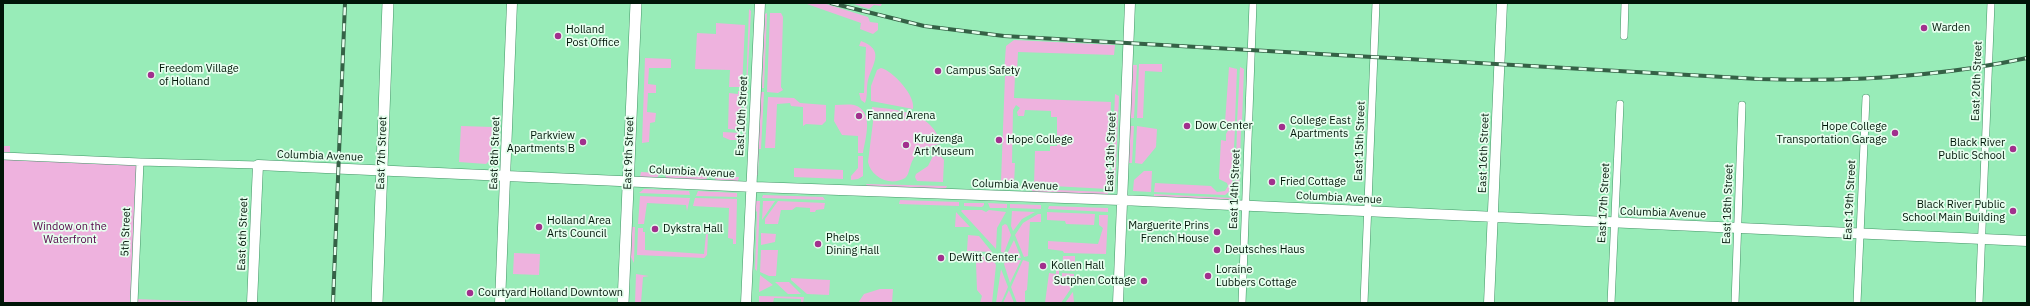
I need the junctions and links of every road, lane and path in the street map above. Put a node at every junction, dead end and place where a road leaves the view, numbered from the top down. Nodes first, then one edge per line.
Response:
1 (388, 3) edge
2 (512, 3) edge
3 (636, 3) edge
4 (760, 3) edge
5 (1130, 3) edge
6 (1254, 3) edge
7 (1376, 3) edge
8 (1502, 3) edge
9 (1625, 3) edge
10 (1991, 3) edge
11 (1624, 36) dead end
12 (1866, 98) dead end
13 (1620, 104) dead end
14 (1742, 105) dead end
15 (6, 156) edge
16 (140, 162) junction
17 (258, 165) junction
18 (381, 170) junction
19 (506, 175) junction
20 (628, 181) junction
21 (751, 187) junction
22 (1121, 200) junction
23 (1246, 206) junction
24 (1368, 212) junction
25 (1493, 218) junction
26 (1614, 224) junction
27 (1739, 228) junction
28 (1859, 233) junction
29 (1982, 239) junction
30 (2027, 241) edge
31 (134, 303) edge
32 (252, 303) edge
33 (377, 303) edge
34 (500, 303) edge
35 (623, 303) edge
36 (746, 303) edge
37 (1118, 303) edge
38 (1242, 303) edge
39 (1364, 303) edge
40 (1489, 303) edge
41 (1611, 303) edge
42 (1735, 303) edge
43 (1856, 303) edge
44 (1979, 303) edge

1 - 18 main road, East 7th Street
2 - 19 street, East 8th Street
3 - 20 main road, East 9th Street
4 - 21 street, East 10th Street
5 - 22 street, East 13th Street
6 - 23 street, East 14th Street
7 - 24 street, East 15th Street
8 - 25 street, East 16th Street
9 - 11 street
10 - 29 street, East 20th Street
12 - 28 street, East 19th Street
13 - 26 street, East 17th Street
14 - 27 street, East 18th Street
15 - 16 street, Columbia Avenue
16 - 17 street, Columbia Avenue
16 - 31 street, 5th Street
17 - 18 street, Columbia Avenue
17 - 32 street, East 6th Street
18 - 19 street, Columbia Avenue
18 - 33 main road, East 7th Street
19 - 20 street, Columbia Avenue
19 - 34 street, East 8th Street
20 - 21 street, Columbia Avenue
20 - 35 main road, East 9th Street
21 - 22 street, Columbia Avenue
21 - 36 street, East 10th Street
22 - 23 street, Columbia Avenue
22 - 37 street, East 13th Street
23 - 24 street, Columbia Avenue
23 - 38 street, East 14th Street
24 - 25 street, Columbia Avenue
24 - 39 street, East 15th Street
25 - 26 street, Columbia Avenue
25 - 40 street, East 16th Street
26 - 27 street, Columbia Avenue
26 - 41 street, East 17th Street
27 - 28 street, Columbia Avenue
27 - 42 street, East 18th Street
28 - 29 street, Columbia Avenue
28 - 43 street, East 19th Street
29 - 30 street, Columbia Avenue
29 - 44 street, East 20th Street

